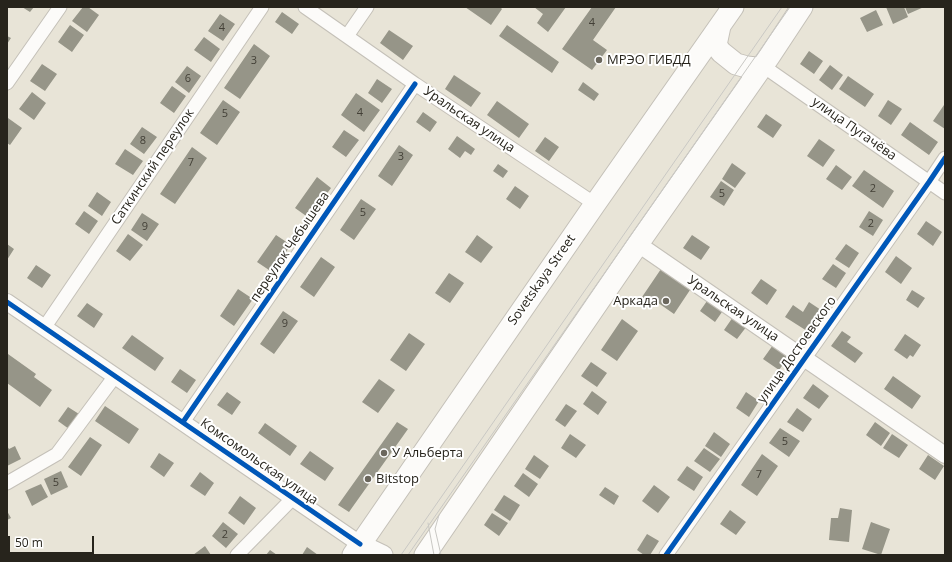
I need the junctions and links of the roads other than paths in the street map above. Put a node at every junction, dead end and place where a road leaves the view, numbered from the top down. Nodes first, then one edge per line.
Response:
1 (60, 7) edge
2 (262, 7) edge
3 (305, 7) edge
4 (367, 7) edge
5 (732, 7) edge
6 (802, 9) edge
7 (720, 26) junction
8 (347, 36) junction
9 (763, 66) junction
10 (7, 83) edge
11 (415, 84) junction
12 (945, 158) edge
13 (929, 182) junction
14 (945, 193) edge
15 (595, 204) junction
16 (638, 244) junction
17 (7, 302) edge
18 (44, 328) junction
19 (805, 358) junction
20 (115, 376) junction
21 (183, 422) junction
22 (945, 455) edge
23 (7, 483) edge
24 (292, 498) junction
25 (361, 552) edge
26 (237, 555) edge
27 (383, 555) edge
28 (426, 555) edge
29 (666, 555) edge

1 - 10 street
2 - 18 street, Саткинский переулок
3 - 8 street, Уральская улица
4 - 8 street
5 - 7 main road, Sovetskaya Street
6 - 9 main road
7 - 9 main road
7 - 15 main road, Sovetskaya Street
8 - 11 street, Уральская улица
9 - 13 street, улица Пугачёва
9 - 16 main road
11 - 15 street, Уральская улица
11 - 21 street, переулок Чебышева
12 - 13 street, улица Достоевского
13 - 14 street, улица Пугачёва
13 - 19 street, улица Достоевского
15 - 25 main road, Sovetskaya Street
16 - 19 street, Уральская улица
16 - 28 main road
17 - 18 street, Комсомольская улица
18 - 20 street, Комсомольская улица
19 - 22 street, Уральская улица
19 - 29 street, улица Достоевского
20 - 21 street, Комсомольская улица
20 - 23 street
21 - 24 street, Комсомольская улица
24 - 25 street, Комсомольская улица
24 - 26 street
25 - 27 main road, Комсомольская улица

